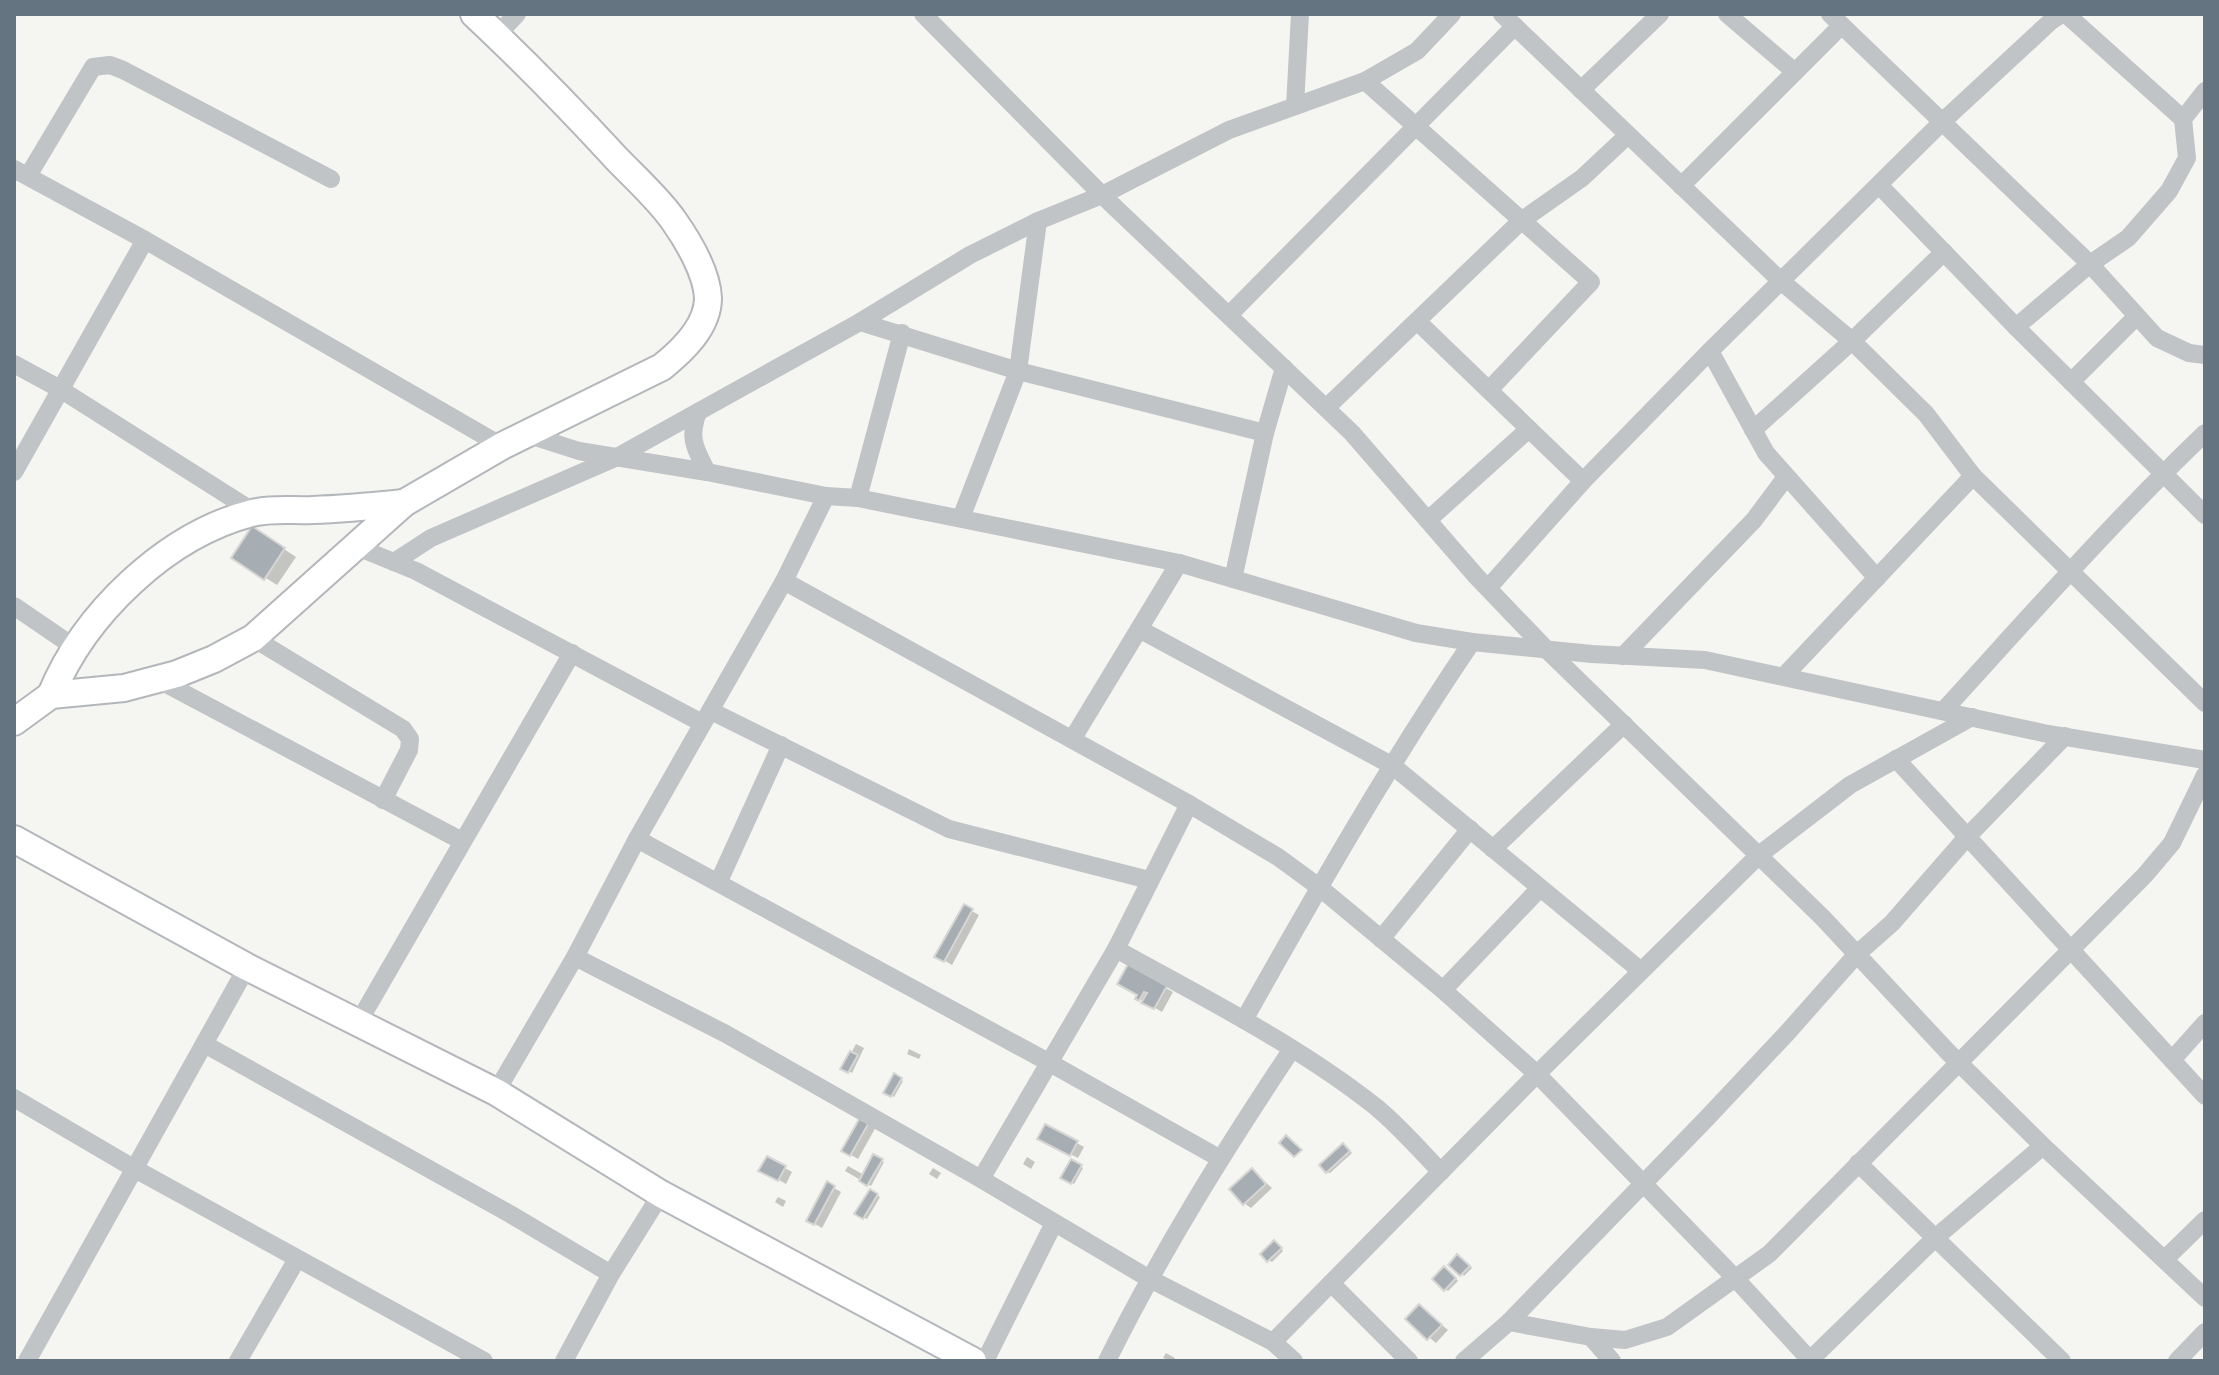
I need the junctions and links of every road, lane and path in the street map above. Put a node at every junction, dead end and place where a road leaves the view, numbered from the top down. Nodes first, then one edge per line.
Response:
1 (474, 14) edge
2 (517, 14) edge
3 (923, 14) edge
4 (1300, 14) edge
5 (1452, 14) edge
6 (1660, 14) edge
7 (1727, 14) edge
8 (2055, 16) edge
9 (1509, 20) edge
10 (1836, 20) edge
11 (497, 35) junction
12 (1795, 72) junction
13 (1365, 81) junction
14 (1581, 90) junction
15 (2205, 91) edge
16 (1295, 106) junction
17 (2183, 119) junction
18 (1941, 123) junction
19 (1416, 127) junction
20 (1628, 135) junction
21 (21, 172) edge
22 (331, 179) dead end
23 (1879, 185) junction
24 (1681, 186) junction
25 (1102, 195) junction
26 (1038, 221) junction
27 (1521, 221) junction
28 (145, 240) junction
29 (1944, 252) junction
30 (2090, 264) junction
31 (1782, 282) junction
32 (1229, 315) junction
33 (2137, 316) junction
34 (1417, 321) junction
35 (860, 322) junction
36 (2016, 327) junction
37 (902, 333) junction
38 (1852, 341) junction
39 (1710, 351) junction
40 (2205, 355) edge
41 (14, 364) edge
42 (1284, 368) junction
43 (1018, 371) junction
44 (2071, 382) junction
45 (60, 389) junction
46 (1489, 390) junction
47 (1326, 408) junction
48 (698, 412) junction
49 (1529, 429) junction
50 (1753, 430) junction
51 (1265, 433) junction
52 (2205, 433) edge
53 (529, 435) junction
54 (502, 446) junction
55 (615, 458) junction
56 (14, 472) edge
57 (707, 472) junction
58 (2163, 474) junction
59 (1973, 476) junction
60 (1786, 477) junction
61 (1583, 481) junction
62 (826, 496) junction
63 (858, 498) junction
64 (404, 503) junction
65 (254, 512) junction
66 (2205, 515) edge
67 (961, 518) junction
68 (1428, 520) junction
69 (357, 547) junction
70 (394, 562) junction
71 (1179, 563) junction
72 (2070, 571) junction
73 (1877, 578) junction
74 (1233, 579) junction
75 (784, 581) junction
76 (1489, 587) junction
77 (17, 611) edge
78 (1139, 629) junction
79 (253, 638) junction
80 (1472, 642) junction
81 (74, 647) junction
82 (1545, 648) junction
83 (572, 653) junction
84 (1623, 656) junction
85 (1784, 676) junction
86 (157, 679) junction
87 (51, 695) junction
88 (2205, 703) edge
89 (1943, 711) junction
90 (706, 717) junction
91 (1972, 717) junction
92 (14, 722) edge
93 (1624, 724) junction
94 (2065, 736) junction
95 (1073, 738) junction
96 (781, 745) junction
97 (1896, 759) junction
98 (2205, 760) edge
99 (1393, 766) junction
100 (2205, 775) edge
101 (383, 800) junction
102 (1189, 804) junction
103 (1470, 829) junction
104 (1967, 837) junction
105 (14, 839) edge
106 (637, 839) junction
107 (462, 841) junction
108 (1493, 849) junction
109 (1759, 855) junction
110 (1149, 880) junction
111 (719, 881) junction
112 (1319, 887) junction
113 (1540, 888) junction
114 (1381, 939) junction
115 (1116, 949) junction
116 (2070, 950) junction
117 (1857, 954) junction
118 (575, 957) junction
119 (247, 967) junction
120 (1641, 971) junction
121 (1443, 990) junction
122 (1244, 1020) junction
123 (358, 1023) junction
124 (2205, 1023) edge
125 (206, 1045) junction
126 (1292, 1049) junction
127 (2172, 1060) junction
128 (1959, 1062) junction
129 (1050, 1063) junction
130 (1537, 1074) junction
131 (496, 1092) junction
132 (2205, 1096) edge
133 (14, 1098) edge
134 (2043, 1146) junction
135 (1219, 1158) junction
136 (1858, 1163) junction
137 (135, 1169) junction
138 (1441, 1172) junction
139 (981, 1179) junction
140 (1642, 1184) junction
141 (661, 1194) junction
142 (2205, 1220) edge
143 (1054, 1223) junction
144 (1935, 1238) junction
145 (297, 1259) junction
146 (2165, 1259) junction
147 (611, 1274) junction
148 (1148, 1278) junction
149 (1735, 1278) junction
150 (1331, 1283) junction
151 (2205, 1298) edge
152 (1509, 1322) junction
153 (2205, 1332) edge
154 (1591, 1337) junction
155 (1273, 1342) junction
156 (14, 1355) edge
157 (970, 1359) edge
158 (1809, 1360) edge
159 (26, 1361) edge
160 (238, 1361) edge
161 (484, 1361) edge
162 (564, 1361) edge
163 (1107, 1361) edge
164 (1294, 1361) edge
165 (1409, 1361) edge
166 (1464, 1361) edge
167 (1612, 1361) edge
168 (2062, 1361) edge
169 (2177, 1361) edge

1 - 11 street
2 - 11 street
3 - 25 street
4 - 16 street
5 - 13 street
6 - 14 street
7 - 12 street
8 - 17 street
8 - 18 street
9 - 14 street
9 - 19 street
10 - 12 street
10 - 18 street
11 - 53 street
12 - 24 street
13 - 16 street
13 - 19 street
14 - 20 street
15 - 17 street
16 - 25 street
17 - 30 street
18 - 23 street
18 - 30 street
19 - 27 street
19 - 32 street
20 - 24 street
20 - 27 street
21 - 22 street
21 - 28 street
23 - 29 street
23 - 31 street
24 - 31 street
25 - 26 street
25 - 32 street
26 - 35 street
26 - 43 street
27 - 34 street
27 - 46 street
28 - 45 street
28 - 54 street
29 - 36 street
29 - 38 street
30 - 33 street
30 - 36 street
31 - 38 street
31 - 39 street
32 - 42 street
33 - 40 street
33 - 44 street
34 - 46 street
34 - 47 street
35 - 37 street
35 - 48 street
36 - 44 street
37 - 43 street
37 - 63 street
38 - 50 street
38 - 59 street
39 - 50 street
39 - 61 street
41 - 45 street
42 - 47 street
42 - 51 street
43 - 51 street
43 - 67 street
44 - 58 street
45 - 56 street
45 - 65 street
46 - 49 street
47 - 68 street
48 - 55 street
48 - 57 street
49 - 61 street
49 - 68 street
50 - 60 street
51 - 74 street
52 - 58 street
53 - 54 street
53 - 55 street
54 - 64 street
55 - 57 street
55 - 70 street
57 - 62 street
58 - 66 street
58 - 72 street
59 - 72 street
59 - 73 street
60 - 73 street
60 - 84 street
61 - 76 street
62 - 63 street
62 - 75 street
63 - 67 street
64 - 65 street
64 - 69 street
65 - 81 street
67 - 71 street
68 - 76 street
69 - 70 street
69 - 79 street
70 - 83 street
71 - 74 street
71 - 78 street
72 - 88 street
72 - 89 street
73 - 85 street
74 - 80 street
75 - 90 street
75 - 95 street
76 - 82 street
77 - 81 street
78 - 95 street
78 - 99 street
79 - 86 street
79 - 101 street
80 - 82 street
80 - 99 street
81 - 87 street
82 - 84 street
82 - 93 street
83 - 90 street
83 - 107 street
84 - 85 street
85 - 89 street
86 - 87 street
86 - 101 street
87 - 92 street
89 - 91 street
90 - 96 street
90 - 106 street
91 - 94 street
91 - 97 street
93 - 108 street
93 - 109 street
94 - 98 street
94 - 104 street
95 - 102 street
96 - 110 street
96 - 111 street
97 - 104 street
97 - 109 street
99 - 103 street
99 - 112 street
100 - 116 street
101 - 107 street
102 - 110 street
102 - 112 street
103 - 108 street
103 - 114 street
104 - 116 street
104 - 117 street
105 - 119 street
106 - 111 street
106 - 118 street
107 - 123 street
108 - 113 street
109 - 117 street
109 - 120 street
110 - 115 street
111 - 129 street
112 - 114 street
112 - 122 street
113 - 120 street
113 - 121 street
114 - 121 street
115 - 122 street
115 - 129 street
116 - 127 street
116 - 128 street
117 - 128 street
117 - 140 street
118 - 131 street
118 - 139 street
119 - 123 street
119 - 125 street
120 - 130 street
121 - 130 street
122 - 126 street
123 - 131 street
124 - 127 street
125 - 137 street
125 - 147 street
126 - 135 street
126 - 138 street
127 - 132 street
128 - 134 street
128 - 136 street
129 - 135 street
129 - 139 street
130 - 138 street
130 - 140 street
131 - 141 street
133 - 137 street
134 - 144 street
134 - 146 street
135 - 148 street
136 - 144 street
136 - 149 street
137 - 145 street
137 - 159 street
138 - 150 street
139 - 143 street
140 - 149 street
140 - 152 street
141 - 147 street
141 - 157 street
142 - 146 street
143 - 148 street
143 - 157 street
144 - 158 street
144 - 168 street
145 - 160 street
145 - 161 street
146 - 151 street
147 - 162 street
148 - 155 street
148 - 163 street
149 - 154 street
149 - 158 street
150 - 155 street
150 - 165 street
152 - 154 street
152 - 166 street
153 - 169 street
154 - 167 street
155 - 164 street
156 - 159 street

